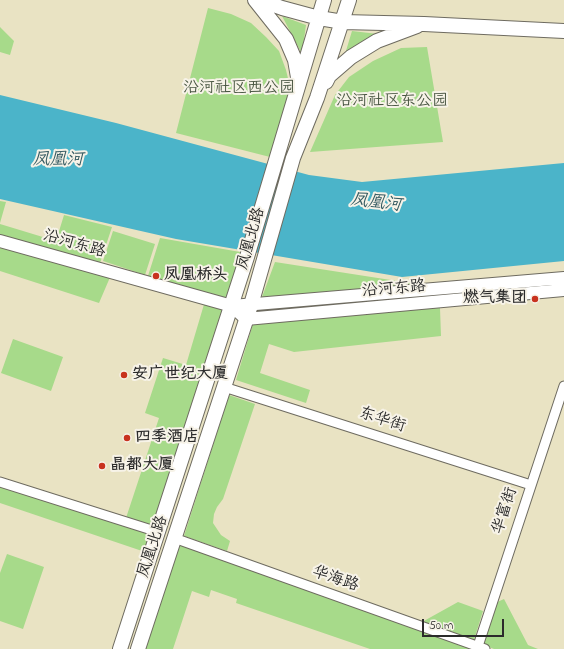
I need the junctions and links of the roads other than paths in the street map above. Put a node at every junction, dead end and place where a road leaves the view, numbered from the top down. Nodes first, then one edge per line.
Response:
1 (255, 0) edge
2 (259, 0) edge
3 (324, 0) edge
4 (349, 0) edge
5 (319, 18) junction
6 (343, 22) junction
7 (424, 24) junction
8 (564, 31) edge
9 (299, 86) junction
10 (317, 98) junction
11 (0, 241) edge
12 (564, 278) edge
13 (564, 290) edge
14 (251, 305) junction
15 (232, 306) junction
16 (246, 319) junction
17 (564, 386) edge
18 (224, 387) junction
19 (0, 482) edge
20 (531, 485) junction
21 (158, 532) junction
22 (174, 538) junction
23 (482, 648) edge
24 (120, 649) edge
25 (138, 649) edge

1 - 9 main road
2 - 5 main road
3 - 5 main road, 凤凰北路
4 - 6 main road, 凤凰北路
5 - 6 main road
5 - 9 main road, 凤凰北路
6 - 7 main road
6 - 10 main road, 凤凰北路
7 - 8 main road
7 - 10 main road
9 - 15 main road, 凤凰北路
10 - 14 main road, 凤凰北路
11 - 15 street, 沿河东路
12 - 14 street, 沿河东路
13 - 16 street, 沿河东路
14 - 15 street, 沿河东路
14 - 16 main road, 凤凰北路
15 - 16 street, 沿河东路
15 - 21 main road, 凤凰北路
16 - 18 main road, 凤凰北路
17 - 20 street, 华富街
18 - 20 street, 东华街
18 - 22 main road, 凤凰北路
19 - 21 street
20 - 23 street, 华富街
21 - 24 main road, 凤凰北路
22 - 23 street, 华海路
22 - 25 main road, 凤凰北路

